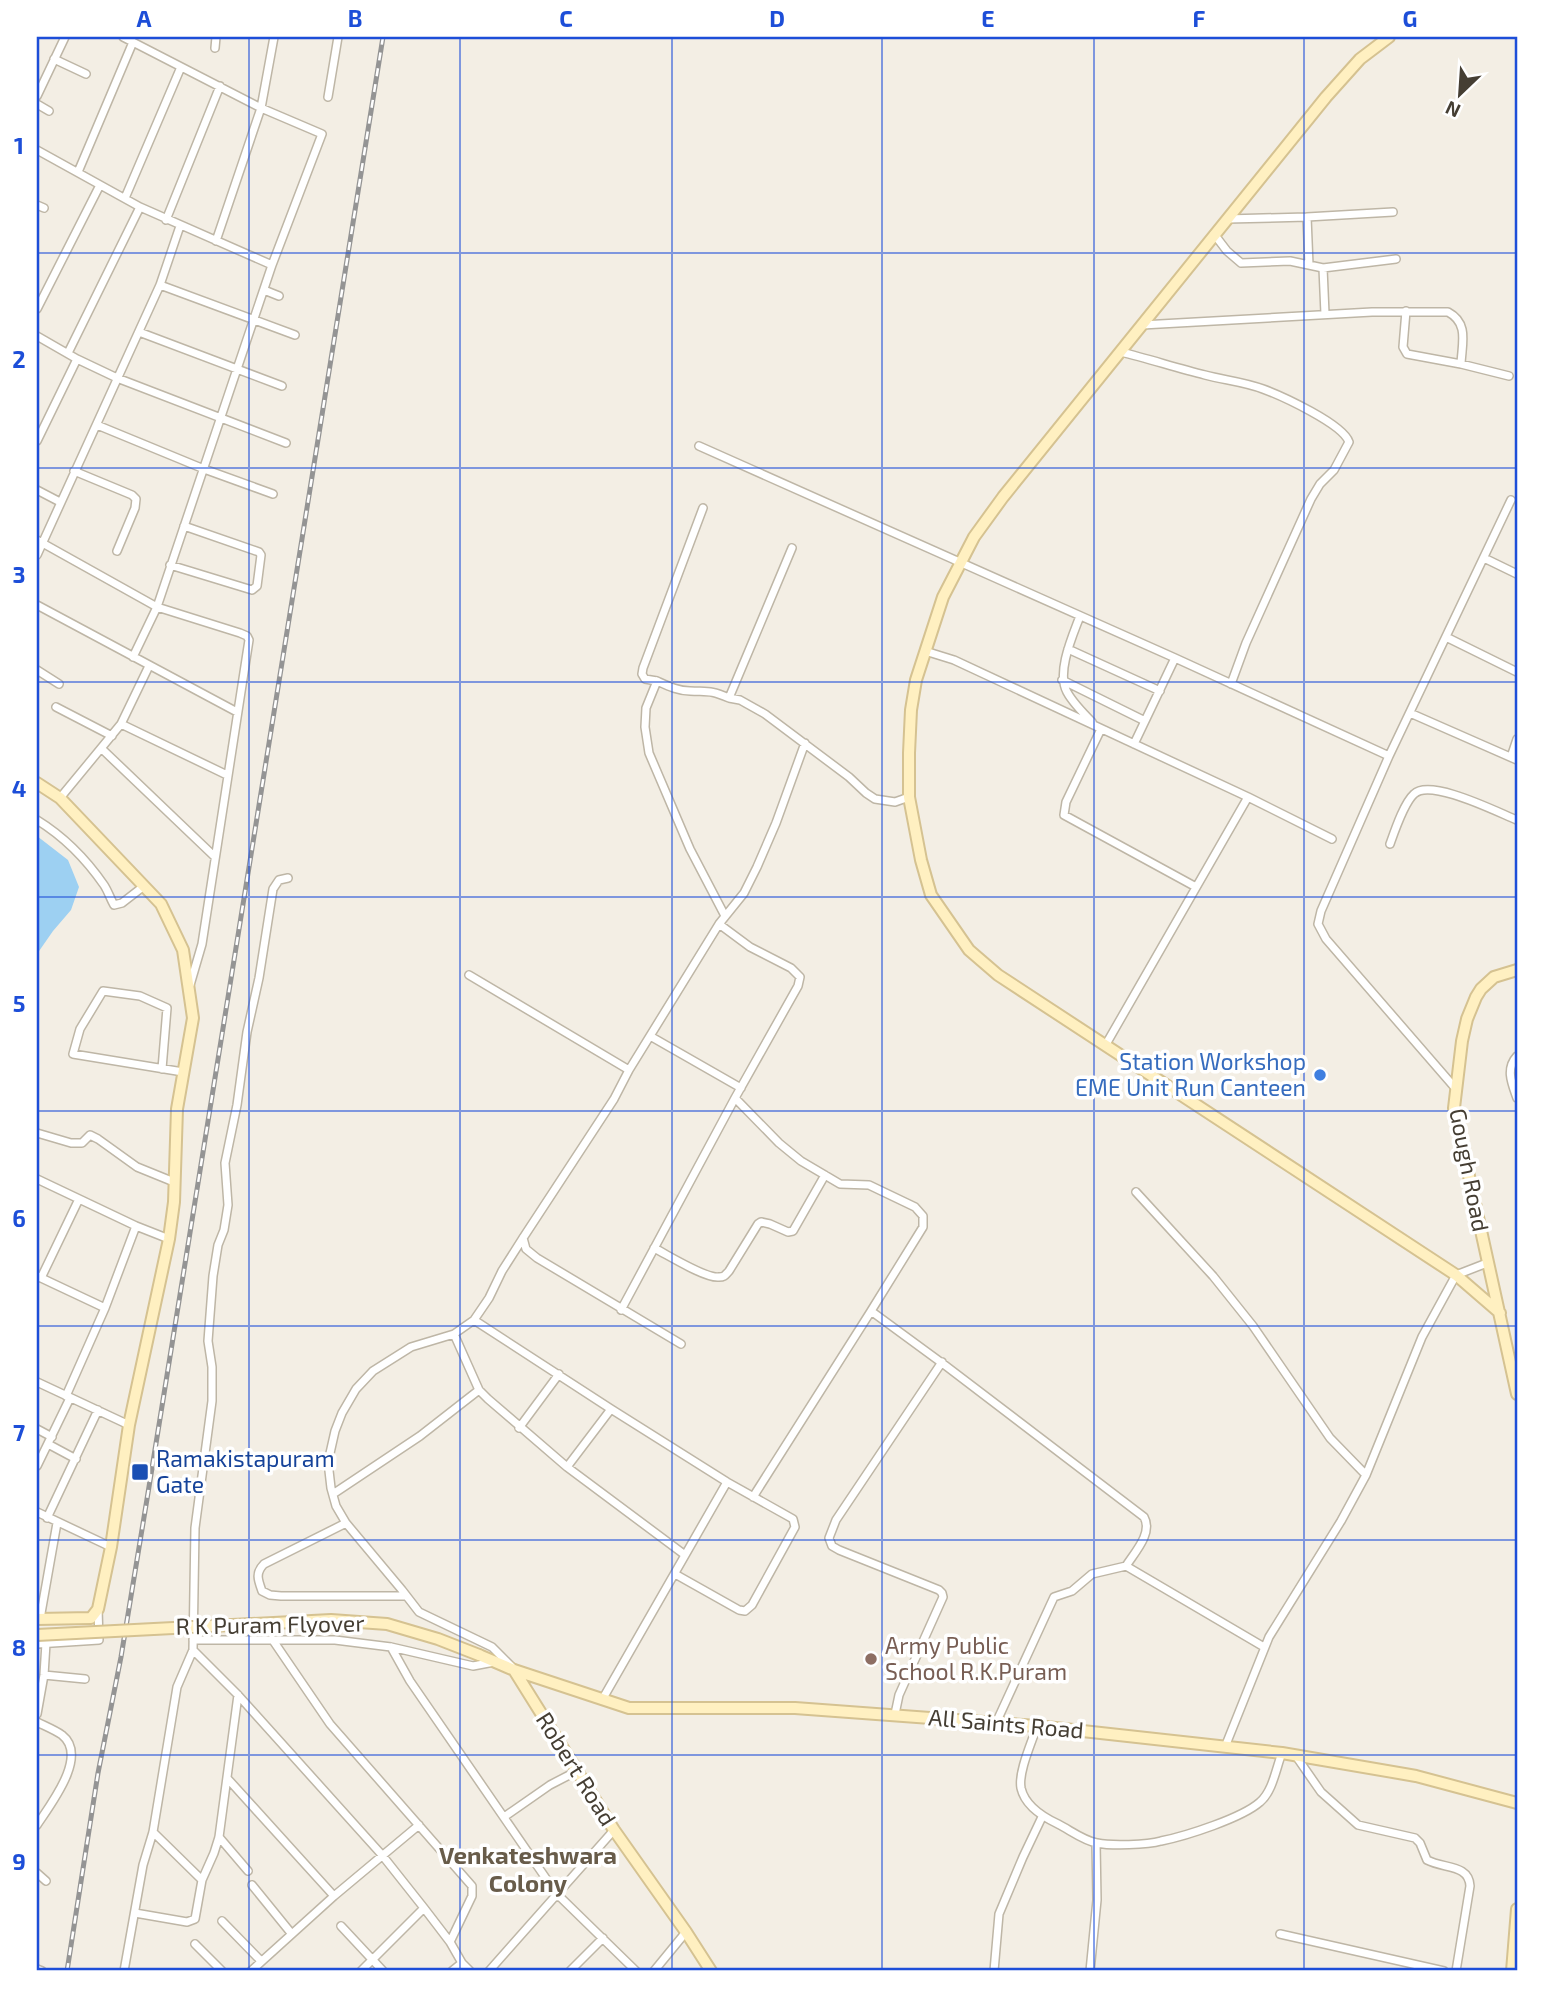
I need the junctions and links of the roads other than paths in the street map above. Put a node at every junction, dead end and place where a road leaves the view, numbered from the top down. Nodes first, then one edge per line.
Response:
1 (65, 37) edge
2 (216, 37) edge
3 (274, 37) edge
4 (338, 37) edge
5 (1389, 37) edge
6 (127, 38) edge
7 (215, 48) dead end
8 (54, 59) junction
9 (181, 66) junction
10 (86, 74) dead end
11 (220, 86) junction
12 (37, 96) edge
13 (328, 97) dead end
14 (37, 104) edge
15 (261, 108) junction
16 (50, 111) dead end
17 (37, 149) edge
18 (78, 172) junction
19 (100, 185) junction
20 (125, 198) junction
21 (140, 207) junction
22 (1393, 212) dead end
23 (1307, 217) junction
24 (1227, 219) junction
25 (166, 220) junction
26 (180, 226) junction
27 (1214, 234) junction
28 (216, 241) junction
29 (1396, 259) dead end
30 (272, 265) junction
31 (1309, 265) junction
32 (1323, 268) junction
33 (160, 285) junction
34 (264, 290) junction
35 (279, 296) dead end
36 (37, 309) edge
37 (1406, 311) junction
38 (1325, 314) junction
39 (253, 320) junction
40 (1142, 325) junction
41 (139, 332) junction
42 (295, 335) dead end
43 (37, 336) edge
44 (1121, 352) junction
45 (68, 353) junction
46 (77, 359) junction
47 (1461, 364) junction
48 (237, 369) junction
49 (1509, 376) dead end
50 (117, 378) junction
51 (282, 386) dead end
52 (220, 417) junction
53 (97, 425) junction
54 (38, 437) edge
55 (286, 443) dead end
56 (699, 446) dead end
57 (204, 469) junction
58 (74, 471) junction
59 (37, 490) edge
60 (272, 494) dead end
61 (1511, 500) dead end
62 (60, 502) junction
63 (704, 508) dead end
64 (184, 526) junction
65 (40, 542) edge
66 (792, 548) dead end
67 (117, 551) dead end
68 (37, 555) edge
69 (1483, 558) junction
70 (961, 563) junction
71 (170, 565) junction
72 (1517, 574) edge
73 (37, 605) edge
74 (157, 607) junction
75 (1080, 616) junction
76 (1446, 637) junction
77 (1068, 649) junction
78 (925, 651) junction
79 (133, 657) junction
80 (1175, 658) junction
81 (149, 666) junction
82 (37, 670) edge
83 (1517, 672) edge
84 (1062, 680) junction
85 (657, 681) junction
86 (59, 684) dead end
87 (1231, 684) junction
88 (1160, 691) junction
89 (729, 698) junction
90 (56, 707) dead end
91 (237, 712) junction
92 (1410, 713) junction
93 (1145, 721) junction
94 (121, 724) junction
95 (1098, 727) junction
96 (112, 736) junction
97 (1517, 740) edge
98 (804, 743) junction
99 (1134, 744) junction
100 (102, 749) junction
101 (1389, 755) junction
102 (1514, 759) edge
103 (227, 775) junction
104 (37, 783) edge
105 (909, 797) junction
106 (1248, 797) junction
107 (60, 798) junction
108 (37, 820) edge
109 (1517, 820) edge
110 (1332, 839) dead end
111 (1390, 844) dead end
112 (215, 857) junction
113 (288, 878) dead end
114 (144, 886) junction
115 (1196, 887) junction
116 (725, 916) junction
117 (719, 924) junction
118 (1517, 970) edge
119 (470, 975) dead end
120 (190, 987) junction
121 (650, 1036) junction
122 (1105, 1046) junction
123 (1517, 1056) edge
124 (162, 1069) junction
125 (629, 1070) junction
126 (183, 1072) junction
127 (741, 1088) junction
128 (1456, 1089) junction
129 (735, 1098) junction
130 (1517, 1098) edge
131 (37, 1133) edge
132 (825, 1175) junction
133 (37, 1179) edge
134 (174, 1182) junction
135 (1136, 1192) dead end
136 (79, 1199) junction
137 (136, 1226) junction
138 (523, 1238) junction
139 (169, 1239) junction
140 (654, 1248) junction
141 (1487, 1263) junction
142 (1456, 1275) junction
143 (39, 1277) edge
144 (105, 1308) junction
145 (621, 1310) junction
146 (872, 1311) junction
147 (1500, 1313) junction
148 (474, 1320) junction
149 (454, 1334) junction
150 (681, 1344) dead end
151 (942, 1362) junction
152 (559, 1374) junction
153 (37, 1382) edge
154 (479, 1390) junction
155 (1517, 1394) edge
156 (68, 1397) junction
157 (611, 1409) junction
158 (98, 1410) junction
159 (129, 1425) junction
160 (519, 1428) junction
161 (37, 1429) edge
162 (50, 1441) junction
163 (76, 1459) junction
164 (37, 1466) edge
165 (567, 1467) junction
166 (1366, 1475) junction
167 (727, 1482) junction
168 (332, 1494) junction
169 (753, 1497) junction
170 (37, 1512) edge
171 (47, 1518) junction
172 (57, 1523) junction
173 (346, 1523) junction
174 (111, 1547) junction
175 (685, 1555) junction
176 (1126, 1566) junction
177 (675, 1574) junction
178 (406, 1596) junction
179 (98, 1609) junction
180 (38, 1619) edge
181 (37, 1635) edge
182 (272, 1639) junction
183 (193, 1640) junction
184 (46, 1643) junction
185 (37, 1644) edge
186 (391, 1647) junction
187 (1264, 1647) junction
188 (192, 1650) junction
189 (498, 1661) junction
190 (514, 1670) junction
191 (44, 1675) junction
192 (85, 1679) dead end
193 (238, 1695) junction
194 (603, 1700) junction
195 (37, 1714) edge
196 (895, 1714) junction
197 (37, 1722) edge
198 (996, 1723) junction
199 (1037, 1726) junction
200 (1225, 1747) junction
201 (1282, 1753) junction
202 (1296, 1756) junction
203 (578, 1771) junction
204 (227, 1778) junction
205 (1517, 1803) edge
206 (1042, 1816) junction
207 (504, 1818) junction
208 (37, 1825) edge
209 (419, 1825) junction
210 (614, 1830) junction
211 (153, 1832) junction
212 (219, 1837) junction
213 (1096, 1843) junction
214 (382, 1855) junction
215 (248, 1871) dead end
216 (37, 1873) edge
217 (202, 1880) junction
218 (46, 1881) dead end
219 (251, 1885) dead end
220 (556, 1893) junction
221 (334, 1895) junction
222 (425, 1908) junction
223 (1517, 1909) edge
224 (135, 1913) junction
225 (222, 1921) dead end
226 (341, 1926) dead end
227 (686, 1932) junction
228 (291, 1933) junction
229 (1280, 1934) dead end
230 (603, 1938) junction
231 (450, 1942) junction
232 (195, 1944) dead end
233 (1515, 1955) edge
234 (372, 1960) junction
235 (261, 1961) junction
236 (462, 1963) junction
237 (37, 1969) edge
238 (42, 1971) edge
239 (124, 1971) edge
240 (222, 1971) edge
241 (251, 1971) edge
242 (361, 1971) edge
243 (383, 1971) edge
244 (452, 1971) edge
245 (470, 1971) edge
246 (489, 1971) edge
247 (570, 1971) edge
248 (636, 1971) edge
249 (654, 1971) edge
250 (711, 1971) edge
251 (994, 1971) edge
252 (1090, 1971) edge
253 (1444, 1971) edge
254 (1457, 1971) edge
255 (1512, 1971) edge

1 - 8 street
2 - 7 street
3 - 15 street
4 - 13 street
5 - 24 street
6 - 9 street
6 - 18 street
8 - 10 street
8 - 12 street
9 - 11 street
9 - 20 street
11 - 15 street
11 - 25 street
14 - 16 street
15 - 28 street
15 - 30 street
17 - 18 street
18 - 19 street
19 - 20 street
19 - 36 street
20 - 21 street
21 - 25 street
21 - 45 street
22 - 23 street
23 - 24 street
23 - 31 street
24 - 27 street
25 - 26 street
26 - 28 street
26 - 33 street
27 - 31 street
27 - 40 street
28 - 30 street
29 - 32 street
30 - 34 street
31 - 32 street
32 - 38 street
33 - 39 street
33 - 41 street
34 - 35 street
34 - 39 street
37 - 38 street
37 - 47 street
37 - 47 street
38 - 40 street
39 - 42 street
39 - 48 street
40 - 44 street
41 - 48 street
41 - 50 street
43 - 45 street
44 - 70 street
44 - 87 street
45 - 46 street
46 - 50 street
46 - 54 street
47 - 49 street
48 - 51 street
48 - 52 street
50 - 52 street
50 - 53 street
52 - 55 street
52 - 57 street
53 - 57 street
53 - 58 street
56 - 70 street
57 - 60 street
57 - 64 street
58 - 62 street
58 - 67 street
59 - 62 street
61 - 69 street
62 - 65 street
63 - 85 street
64 - 71 street
64 - 71 street
65 - 68 street
65 - 74 street
66 - 89 street
69 - 72 street
69 - 76 street
70 - 75 street
70 - 78 street
71 - 74 street
73 - 79 street
74 - 79 street
74 - 91 street
75 - 77 street
75 - 80 street
76 - 83 street
76 - 92 street
77 - 84 street
77 - 88 street
78 - 95 street
78 - 105 street
79 - 81 street
80 - 87 street
80 - 88 street
81 - 91 street
81 - 94 street
82 - 86 street
84 - 93 street
84 - 95 street
85 - 89 street
85 - 116 street
87 - 101 street
88 - 93 street
89 - 98 street
90 - 96 street
91 - 103 street
92 - 101 street
92 - 102 street
93 - 99 street
94 - 96 street
94 - 103 street
95 - 99 street
95 - 115 street
96 - 100 street
97 - 102 street
98 - 105 street
98 - 116 street
99 - 106 street
100 - 107 street
100 - 112 street
101 - 128 street
103 - 112 street
104 - 107 street
105 - 122 street
106 - 110 street
106 - 115 street
107 - 114 street
108 - 114 street
109 - 111 street
112 - 120 street
113 - 183 street
114 - 120 street
115 - 122 street
116 - 117 street
117 - 121 street
117 - 127 street
118 - 128 street, Gough Road
119 - 125 street
120 - 126 street
121 - 125 street
121 - 127 street
122 - 142 street
123 - 130 street
124 - 124 street
124 - 126 street
125 - 138 street
126 - 134 street
127 - 129 street
128 - 141 street, Gough Road
129 - 132 street
129 - 140 street
131 - 134 street
132 - 140 street
132 - 146 street
133 - 136 street
134 - 139 street
135 - 166 street
136 - 137 street
136 - 143 street
137 - 139 street
137 - 144 street
138 - 145 street
138 - 148 street
139 - 159 street
140 - 145 street
141 - 142 street
141 - 147 street, Gough Road
142 - 147 street
142 - 166 street
143 - 144 street
144 - 156 street
145 - 150 street
146 - 151 street
146 - 169 street
147 - 155 street, Gough Road
148 - 149 street
148 - 152 street
149 - 154 street
149 - 168 street
151 - 176 street
151 - 196 street
152 - 157 street
152 - 160 street
153 - 156 street
154 - 160 street
154 - 168 street
156 - 158 street
156 - 162 street
157 - 165 street
157 - 167 street
158 - 159 street
158 - 163 street
159 - 174 street
160 - 165 street
161 - 162 street
162 - 163 street
162 - 164 street
163 - 171 street
165 - 175 street
166 - 187 street
167 - 169 street
167 - 175 street
168 - 173 street
169 - 177 street
170 - 171 street
171 - 172 street
172 - 174 street
172 - 180 street
173 - 178 street
173 - 178 street
174 - 179 street
175 - 177 street
176 - 187 street
176 - 198 street
177 - 194 street
178 - 190 street
179 - 180 street
179 - 184 street
181 - 189 street, R K Puram Flyover, bridge
182 - 183 street
182 - 186 street
182 - 209 street
183 - 188 street
184 - 185 street
184 - 191 street
186 - 189 street
186 - 207 street
187 - 200 street
188 - 193 street
188 - 211 street
189 - 190 street, All Saints Road
190 - 194 street, All Saints Road
190 - 203 street, Robert Road
191 - 192 street
191 - 195 street
193 - 204 street
193 - 214 street
194 - 196 street, All Saints Road
196 - 198 street, All Saints Road
197 - 208 street
198 - 199 street, All Saints Road
199 - 200 street, All Saints Road
199 - 206 street
200 - 201 street, All Saints Road
201 - 202 street, All Saints Road
201 - 213 street
202 - 205 street, All Saints Road
202 - 254 street
203 - 207 street
203 - 210 street, Robert Road
204 - 212 street
204 - 221 street
206 - 213 street
206 - 251 street
207 - 220 street
209 - 214 street
209 - 231 street
210 - 220 street
210 - 227 street, Robert Road
211 - 217 street
211 - 224 street
212 - 215 street
212 - 217 street
213 - 252 street
214 - 221 street
214 - 222 street
216 - 218 street
217 - 224 street
219 - 228 street
220 - 230 street
220 - 246 street
221 - 228 street
222 - 231 street
222 - 234 street
223 - 233 street
224 - 239 street
225 - 235 street
226 - 234 street
227 - 249 street
227 - 250 street, Robert Road
228 - 235 street
229 - 253 street
230 - 247 street
230 - 248 street
231 - 236 street
232 - 240 street
233 - 255 street
234 - 242 street
234 - 243 street
235 - 241 street
236 - 244 street
236 - 245 street
237 - 238 street

